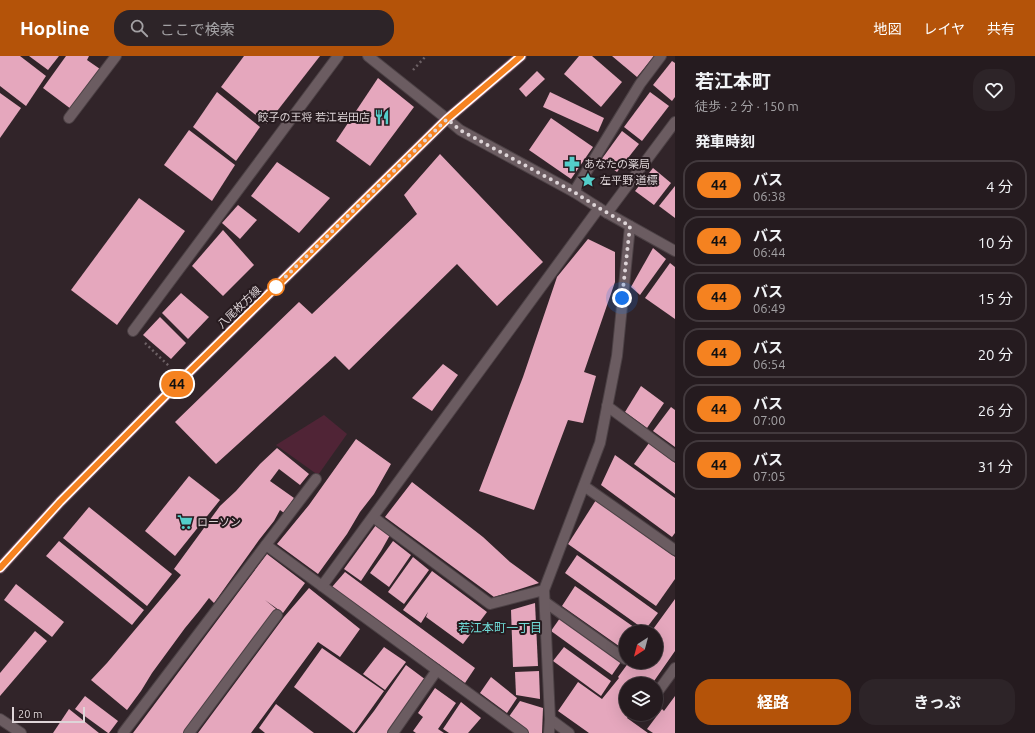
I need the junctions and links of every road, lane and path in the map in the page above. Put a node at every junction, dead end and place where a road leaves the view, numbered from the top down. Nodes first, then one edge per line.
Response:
1 (116, 56) edge
2 (338, 56) edge
3 (368, 56) edge
4 (521, 56) edge
5 (661, 56) edge
6 (69, 118) dead end
7 (447, 119) junction
8 (675, 122) edge
9 (574, 192) junction
10 (603, 211) junction
11 (630, 226) junction
12 (675, 251) edge
13 (133, 331) joint
14 (182, 379) junction
15 (607, 406) junction
16 (675, 456) edge
17 (316, 479) dead end
18 (584, 486) junction
19 (373, 517) junction
20 (266, 545) junction
21 (675, 550) edge
22 (0, 568) edge
23 (322, 586) junction
24 (544, 590) junction
25 (545, 602) junction
26 (277, 615) dead end
27 (619, 655) edge
28 (675, 668) edge
29 (437, 670) junction
30 (663, 684) edge
31 (0, 718) edge
32 (550, 719) junction
33 (21, 733) edge
34 (123, 733) edge
35 (189, 733) edge
36 (393, 733) edge
37 (523, 733) edge
38 (549, 733) edge
39 (569, 733) edge

1 - 6 street
2 - 13 street
3 - 7 street
4 - 7 main road, 八尾枚方線
5 - 9 street
7 - 9 street
7 - 14 main road, 八尾枚方線
8 - 10 street
9 - 10 street
10 - 11 street
10 - 19 street
11 - 12 street
11 - 15 street
13 - 14 path
14 - 22 main road, 八尾枚方線
15 - 16 street
15 - 18 street
17 - 20 street
18 - 21 street
18 - 24 street
19 - 23 street
19 - 24 street
20 - 23 street
20 - 34 street
23 - 29 street
24 - 25 street
25 - 27 street
25 - 32 street
26 - 35 street
28 - 30 street
29 - 36 street
29 - 37 street
31 - 33 street
32 - 38 street
32 - 39 street

